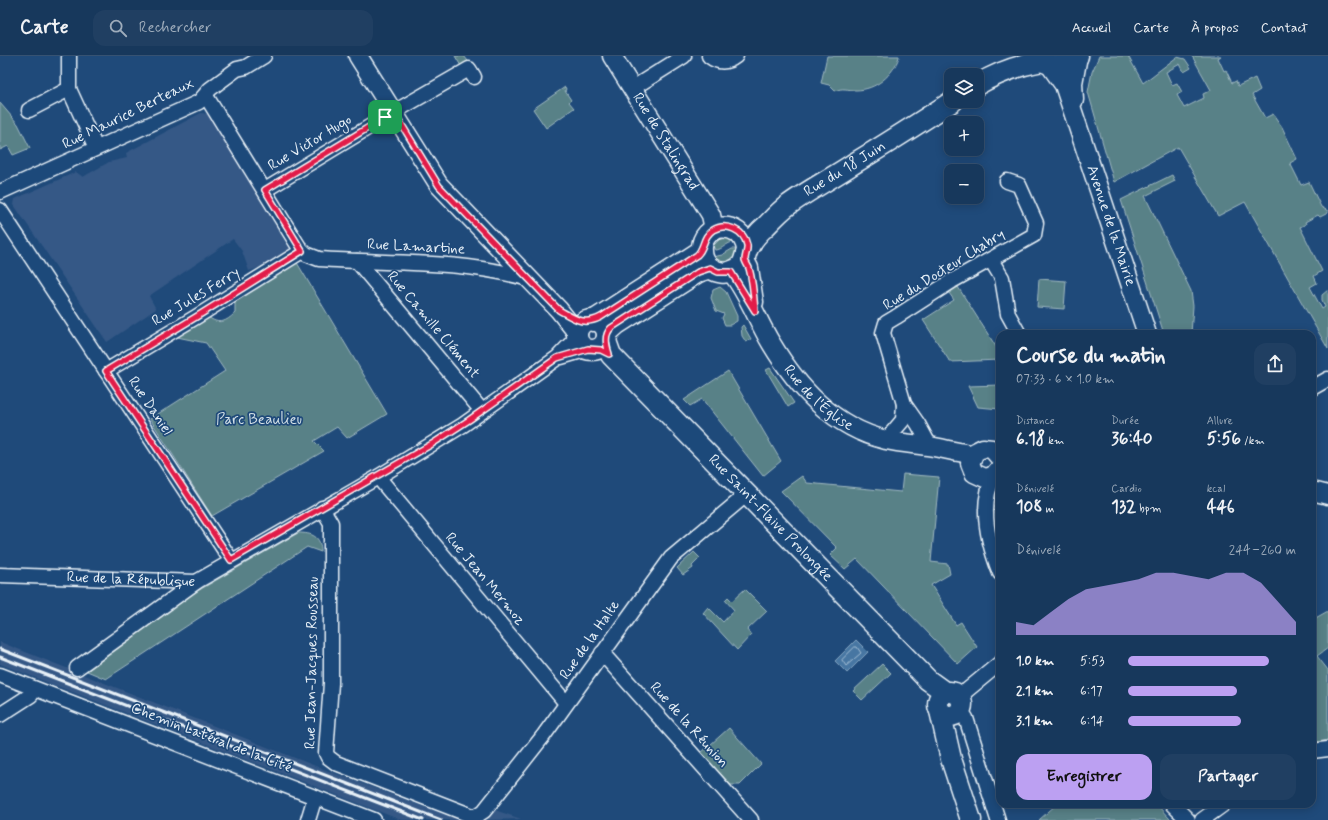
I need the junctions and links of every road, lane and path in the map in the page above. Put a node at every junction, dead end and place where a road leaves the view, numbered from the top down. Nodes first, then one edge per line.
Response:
1 (69, 56) edge
2 (264, 56) edge
3 (358, 56) edge
4 (612, 56) edge
5 (684, 56) edge
6 (709, 56) edge
7 (736, 56) edge
8 (1016, 56) edge
9 (1078, 56) edge
10 (1043, 60) edge
11 (474, 77) dead end
12 (984, 81) edge
13 (633, 88) junction
14 (69, 89) junction
15 (206, 96) junction
16 (944, 107) edge
17 (29, 110) dead end
18 (394, 112) junction
19 (1075, 116) junction
20 (96, 148) junction
21 (1007, 181) dead end
22 (265, 190) junction
23 (0, 192) edge
24 (787, 206) junction
25 (0, 210) edge
26 (714, 230) junction
27 (735, 230) junction
28 (302, 251) junction
29 (706, 259) junction
30 (741, 260) junction
31 (990, 260) junction
32 (357, 261) junction
33 (528, 279) junction
34 (1017, 330) edge
35 (1146, 330) edge
36 (593, 338) junction
37 (106, 371) junction
38 (1328, 379) edge
39 (1316, 386) edge
40 (904, 404) junction
41 (482, 411) junction
42 (886, 440) junction
43 (922, 445) junction
44 (996, 459) edge
45 (970, 462) junction
46 (996, 464) edge
47 (996, 467) edge
48 (378, 477) junction
49 (1316, 493) edge
50 (746, 495) junction
51 (1328, 495) edge
52 (322, 508) junction
53 (986, 510) junction
54 (231, 560) junction
55 (996, 560) edge
56 (1, 573) edge
57 (196, 582) junction
58 (602, 653) junction
59 (996, 666) edge
60 (77, 668) dead end
61 (0, 675) edge
62 (35, 689) junction
63 (948, 701) junction
64 (566, 703) junction
65 (0, 715) edge
66 (1328, 749) edge
67 (1316, 750) edge
68 (314, 797) junction
69 (1176, 808) edge
70 (1218, 808) edge
71 (475, 817) joint
72 (308, 820) edge
73 (374, 820) edge
74 (751, 820) edge
75 (971, 820) edge
76 (983, 820) edge
77 (998, 820) edge
78 (1188, 820) edge
79 (1202, 820) edge

1 - 14 street
2 - 15 street, Rue Maurice Berteaux
3 - 18 street
4 - 13 street, Rue de Stalingrad
5 - 13 street
6 - 7 street
8 - 12 main road
9 - 10 main road
9 - 19 street, Avenue de la Mairie
10 - 12 main road
10 - 19 street, Avenue de la Mairie
11 - 18 street, Rue Victor Hugo
13 - 26 street, Rue de Stalingrad
14 - 17 street
14 - 20 street
15 - 20 street, Rue Maurice Berteaux
15 - 22 street
16 - 24 main road, Rue du 18 Juin
18 - 22 street, Rue Victor Hugo
18 - 33 street
19 - 35 street, Avenue de la Mairie
20 - 23 street, Rue Maurice Berteaux
21 - 31 street, Rue du Docteur Chabry
22 - 28 street
24 - 27 main road
24 - 30 main road, Rue du 18 Juin
25 - 37 street, Rue Daniel
26 - 27 main road
26 - 29 main road
27 - 30 main road
28 - 32 street, Rue Lamartine
28 - 37 street, Rue Jules Ferry
29 - 30 main road
29 - 36 main road, Rue de la République
30 - 42 street, Rue de l'Église
31 - 34 street
31 - 40 street, Rue du Docteur Chabry
32 - 33 street, Rue Lamartine
32 - 41 street, Rue Camille Clément
33 - 36 street
36 - 41 street, Rue de la République
36 - 50 main road, Rue Saint-Flaive Prolongée
37 - 54 street, Rue Daniel
38 - 39 street
40 - 42 street, Rue du Docteur Chabry
40 - 43 street, Rue du Docteur Chabry
41 - 48 street, Rue de la République
42 - 43 street, Rue de l'Église
43 - 45 street, Rue de l'Église
44 - 45 street
45 - 46 street
45 - 53 street
47 - 53 street
48 - 52 street, Rue de la République
48 - 64 street, Rue Jean Mermoz
49 - 51 street
50 - 58 street, Rue de la Halte
50 - 63 main road, Rue Saint-Flaive Prolongée
52 - 54 street, Rue de la République
52 - 71 street, Rue Jean-Jacques Rousseau
53 - 55 street
54 - 57 street, Rue de la République
56 - 57 street, Rue de la République
57 - 60 street
58 - 64 street, Rue de la Halte
58 - 74 street, Rue de la Réunion
59 - 63 street
61 - 62 street, Chemin Latéral de la Cité
62 - 65 street
62 - 68 street, Chemin Latéral de la Cité
63 - 75 main road
63 - 76 main road
63 - 77 street
64 - 71 street, Rue de la Halte
66 - 67 street
68 - 72 street
68 - 73 street, Chemin Latéral de la Cité
69 - 78 street
70 - 79 street

